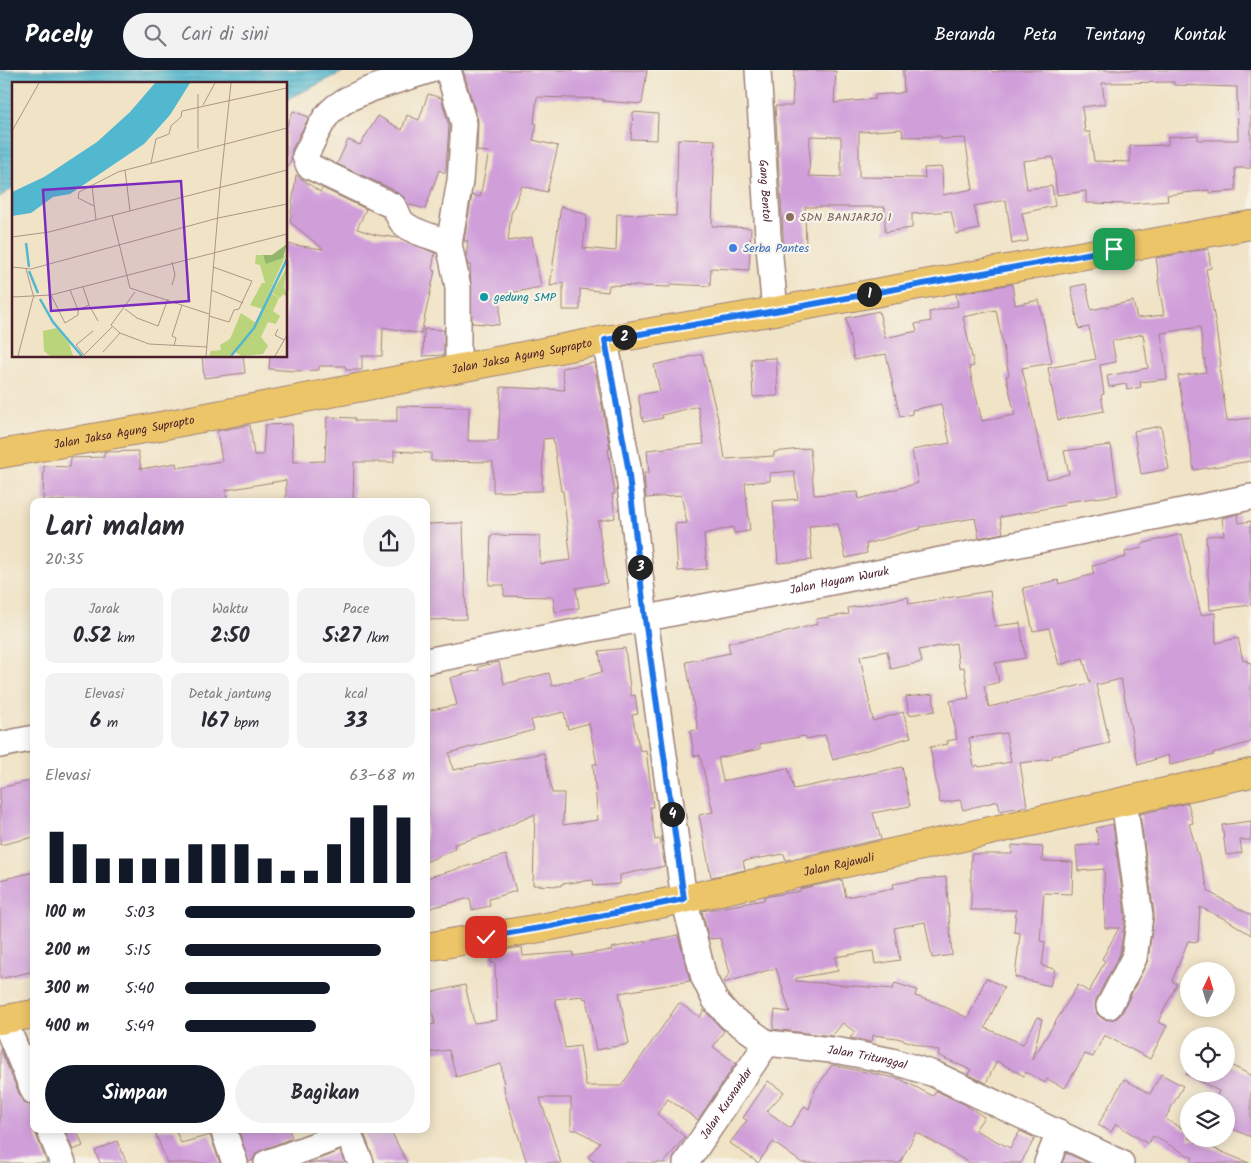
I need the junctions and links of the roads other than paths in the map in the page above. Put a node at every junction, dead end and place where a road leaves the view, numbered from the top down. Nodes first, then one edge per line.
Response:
1 (430, 70) edge
2 (448, 70) edge
3 (758, 70) edge
4 (1251, 225) edge
5 (449, 244) junction
6 (775, 311) junction
7 (605, 340) junction
8 (458, 368) junction
9 (0, 454) edge
10 (1251, 497) edge
11 (645, 619) junction
12 (430, 660) edge
13 (30, 739) edge
14 (0, 745) edge
15 (1251, 773) edge
16 (1124, 801) junction
17 (684, 899) junction
18 (430, 946) edge
19 (1109, 1006) dead end
20 (30, 1015) edge
21 (2, 1020) edge
22 (767, 1043) junction
23 (30, 1083) edge
24 (51, 1133) edge
25 (224, 1133) edge
26 (342, 1133) edge
27 (348, 1133) edge
28 (1059, 1133) junction
29 (63, 1163) edge
30 (235, 1163) edge
31 (267, 1163) edge
32 (361, 1163) edge
33 (686, 1163) edge
34 (1047, 1163) edge
35 (1121, 1163) edge

1 - 5 street
2 - 5 street
3 - 6 street, Gang Bentol
4 - 6 main road, Jalan Jaksa Agung Suprapto
5 - 8 street
6 - 7 main road, Jalan Jaksa Agung Suprapto
7 - 8 main road, Jalan Jaksa Agung Suprapto
7 - 11 street, Jalan Tritunggal
8 - 9 main road, Jalan Jaksa Agung Suprapto
10 - 11 street, Jalan Hayam Wuruk
11 - 12 street, Jalan Hayam Wuruk
11 - 17 street, Jalan Tritunggal
13 - 14 street
15 - 16 main road, Jalan Rajawali
16 - 17 main road, Jalan Rajawali
16 - 19 street
17 - 18 main road, Jalan Rajawali
17 - 22 street, Jalan Tritunggal
20 - 21 main road
21 - 23 street
22 - 28 street, Jalan Tritunggal
22 - 33 street, Jalan Kusnandar
24 - 29 street
25 - 30 street
26 - 31 street
27 - 32 street
28 - 34 street
28 - 35 street, Jalan Tritunggal

